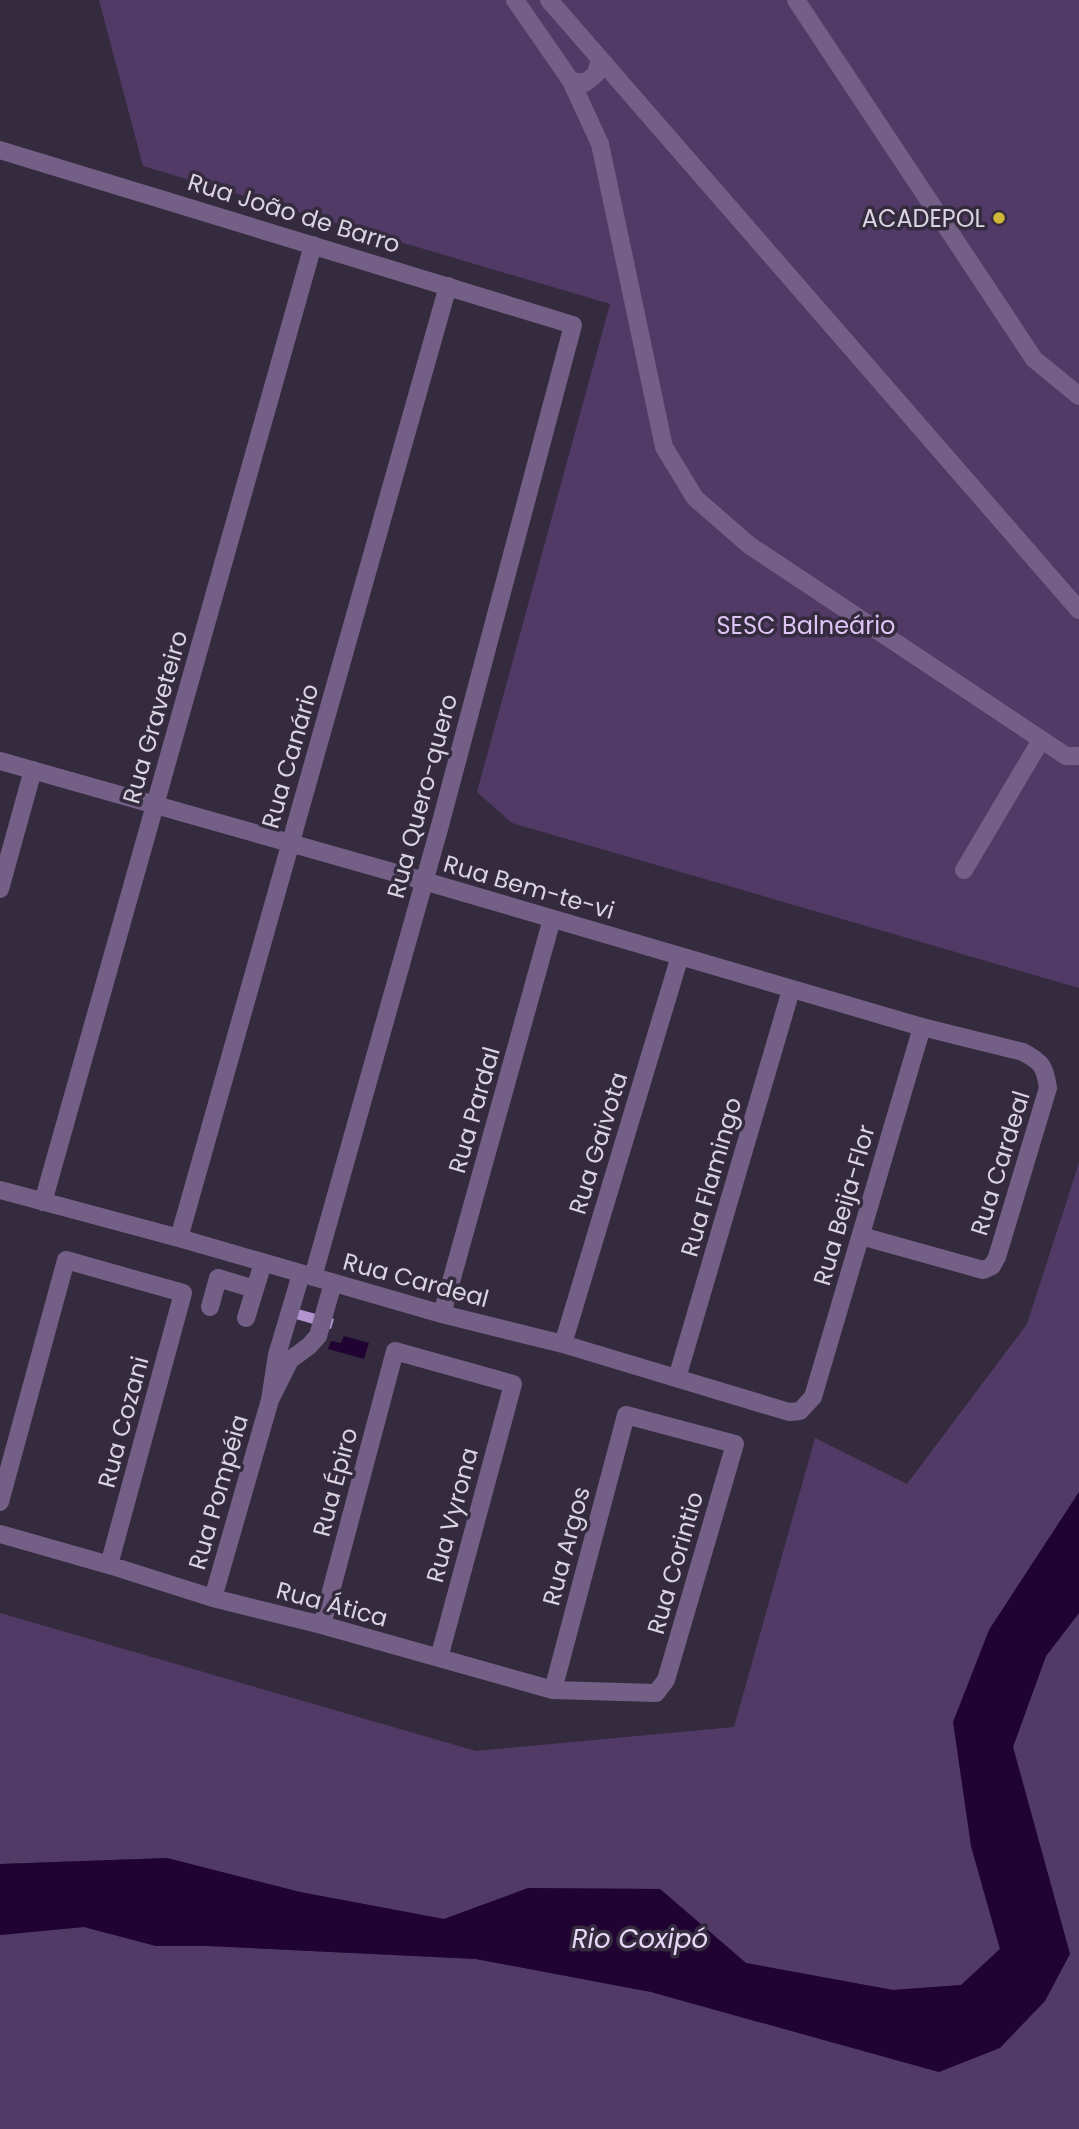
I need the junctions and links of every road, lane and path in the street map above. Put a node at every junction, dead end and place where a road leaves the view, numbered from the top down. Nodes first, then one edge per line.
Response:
1 (515, 0) edge
2 (549, 0) edge
3 (796, 0) edge
4 (600, 59) junction
5 (571, 81) junction
6 (0, 150) edge
7 (313, 245) junction
8 (448, 286) junction
9 (573, 325) joint
10 (1079, 396) edge
11 (1079, 610) edge
12 (1041, 740) junction
13 (1079, 756) edge
14 (0, 761) edge
15 (33, 770) junction
16 (156, 805) junction
17 (290, 844) junction
18 (964, 870) dead end
19 (424, 881) junction
20 (0, 889) edge
21 (552, 919) junction
22 (680, 956) junction
23 (791, 990) junction
24 (922, 1027) junction
25 (0, 1190) edge
26 (43, 1202) junction
27 (861, 1236) junction
28 (179, 1238) junction
29 (263, 1263) junction
30 (312, 1277) junction
31 (255, 1289) junction
32 (210, 1307) dead end
33 (442, 1314) junction
34 (246, 1318) dead end
35 (563, 1344) junction
36 (395, 1351) joint
37 (677, 1378) junction
38 (813, 1397) joint
39 (270, 1399) junction
40 (626, 1415) joint
41 (0, 1502) edge
42 (0, 1534) edge
43 (109, 1564) junction
44 (213, 1598) junction
45 (322, 1625) junction
46 (439, 1658) junction
47 (553, 1689) junction
48 (656, 1693) joint

1 - 5 street
2 - 4 street
3 - 10 street
4 - 5 street
4 - 11 street
5 - 12 street
6 - 7 street, Rua João de Barro
7 - 8 street, Rua João de Barro
7 - 16 street, Rua Graveteiro
8 - 9 street, Rua João de Barro
8 - 17 street, Rua Canário
9 - 19 street, Rua Quero-quero
12 - 13 street
12 - 18 street
14 - 15 street, Rua Bem-te-vi
15 - 16 street, Rua Bem-te-vi
15 - 20 street
16 - 17 street, Rua Bem-te-vi
16 - 26 street, Rua Graveteiro
17 - 19 street, Rua Bem-te-vi
17 - 28 street, Rua Canário
19 - 21 street, Rua Bem-te-vi
19 - 30 street, Rua Quero-quero
21 - 22 street, Rua Bem-te-vi
21 - 33 street, Rua Pardal
22 - 23 street, Rua Bem-te-vi
22 - 35 street, Rua Gaivota
23 - 24 street, Rua Bem-te-vi
23 - 37 street, Rua Flamingo
24 - 27 street, Rua Beija-Flor
24 - 27 street, Rua Cardeal
25 - 26 street, Rua Cardeal
26 - 28 street, Rua Cardeal
27 - 38 street, Rua Beija-Flor
28 - 29 street, Rua Cardeal
29 - 30 street, Rua Cardeal
29 - 31 street
30 - 33 street, Rua Cardeal
30 - 39 street, Rua Pompéia
30 - 39 street, Rua Pompéia
31 - 32 street
31 - 34 street
33 - 35 street, Rua Cardeal
35 - 37 street, Rua Cardeal
36 - 45 street, Rua Épiro
36 - 46 street, Rua Vyrona
37 - 38 street, Rua Cardeal
39 - 44 street, Rua Pompéia
40 - 47 street, Rua Argos
40 - 48 street, Rua Corintio
41 - 43 street, Rua Cozani
42 - 43 street, Rua Ática
43 - 44 street, Rua Ática
44 - 45 street, Rua Ática
45 - 46 street, Rua Ática
46 - 47 street, Rua Ática
47 - 48 street, Rua Ática

